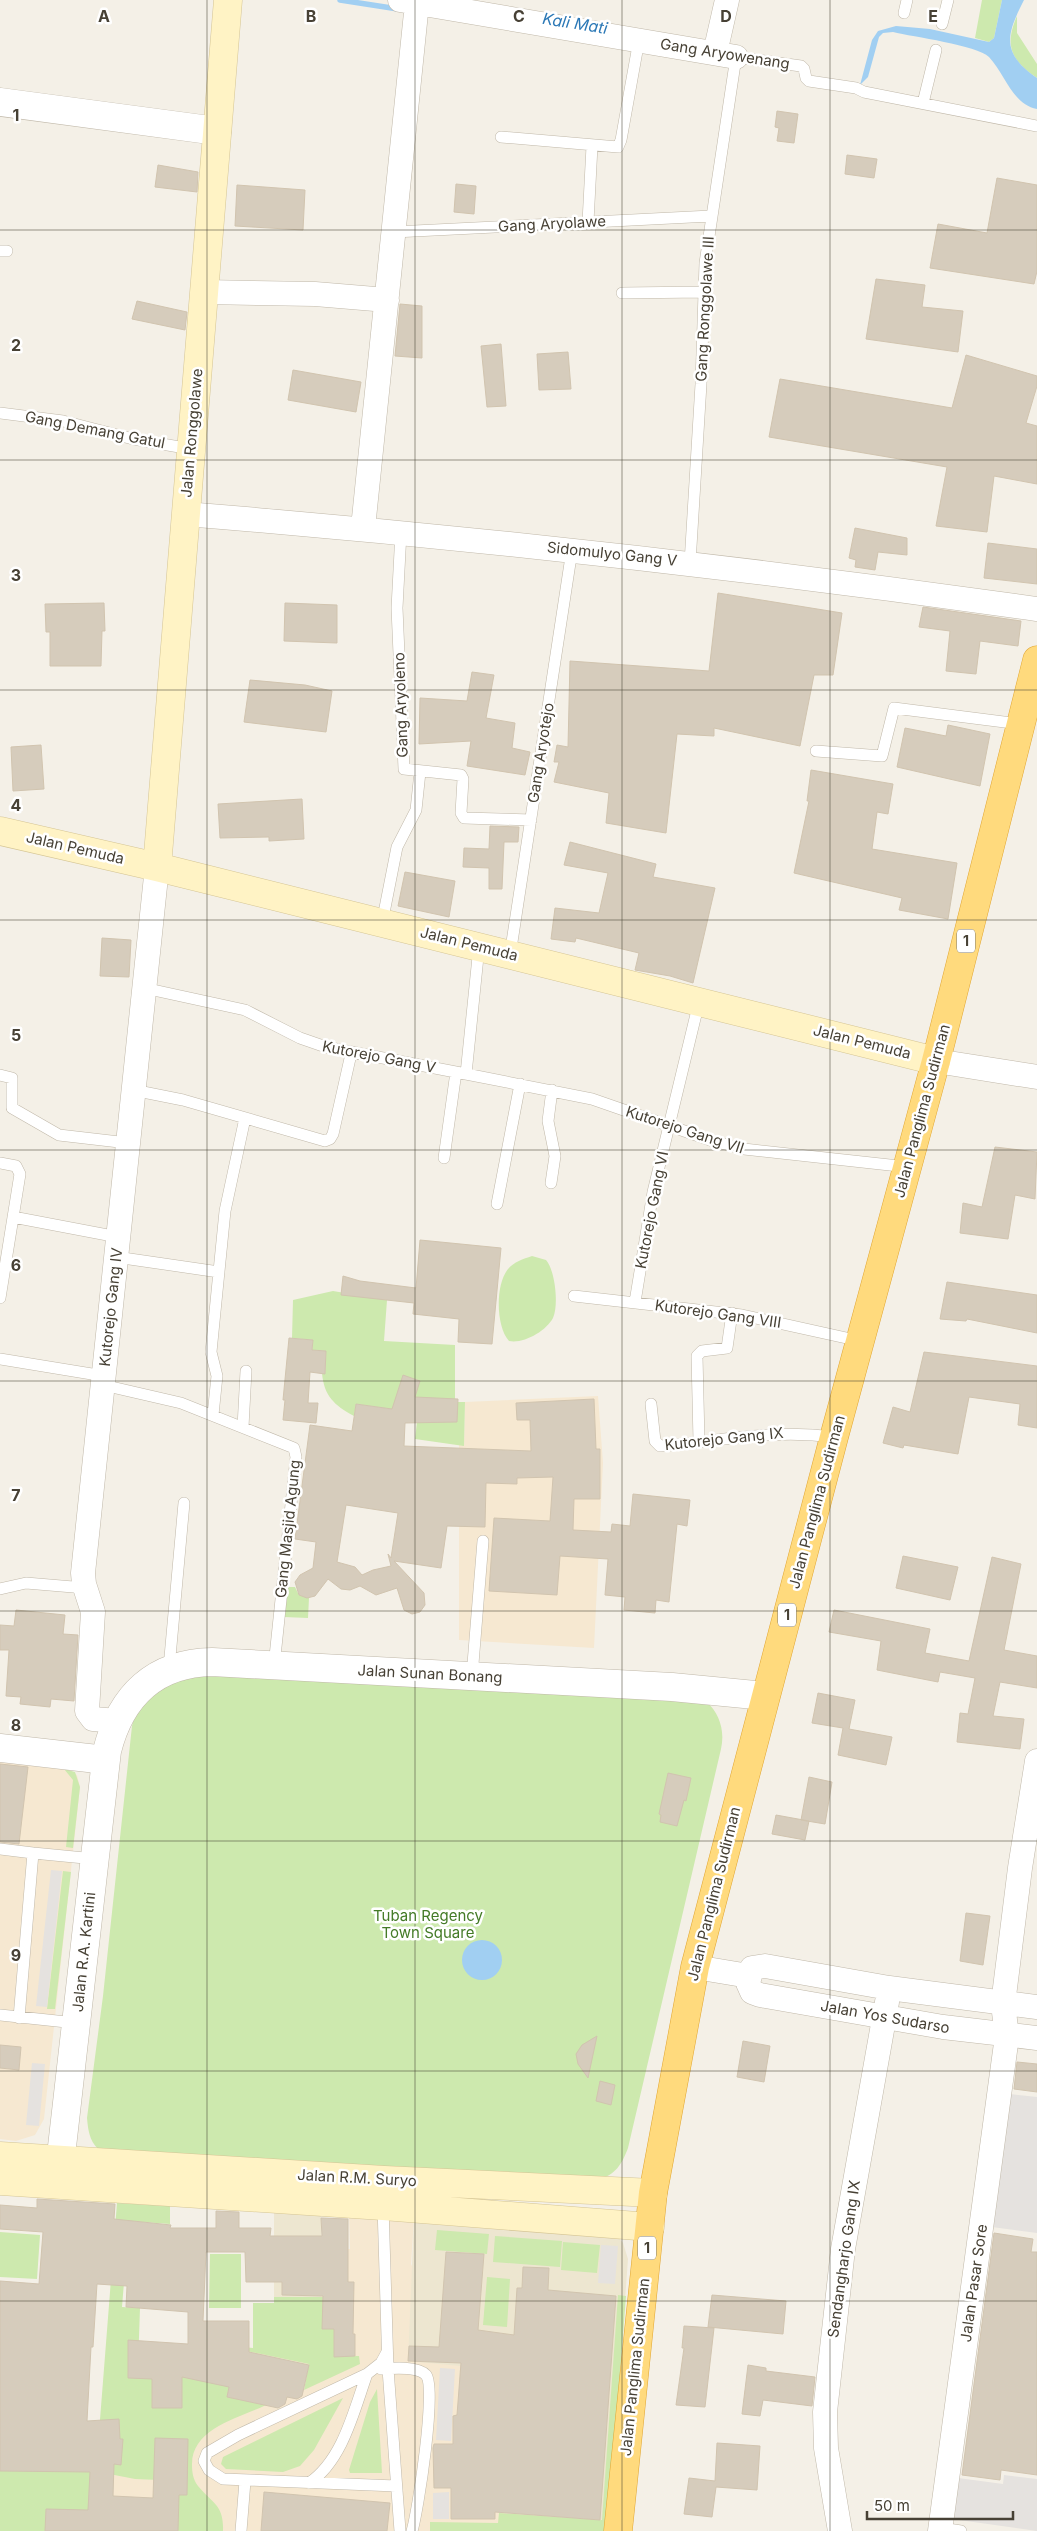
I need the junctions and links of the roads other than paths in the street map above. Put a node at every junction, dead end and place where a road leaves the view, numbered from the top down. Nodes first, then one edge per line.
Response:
1 (228, 0) edge
2 (727, 0) edge
3 (907, 0) edge
4 (948, 0) edge
5 (419, 2) edge
6 (904, 12) dead end
7 (942, 24) dead end
8 (639, 40) junction
9 (936, 50) dead end
10 (725, 55) junction
11 (0, 102) edge
12 (923, 104) junction
13 (1037, 126) edge
14 (217, 131) junction
15 (501, 137) dead end
16 (592, 146) junction
17 (711, 216) junction
18 (588, 222) junction
19 (394, 232) junction
20 (204, 292) junction
21 (703, 292) junction
22 (622, 293) dead end
23 (387, 300) junction
24 (0, 413) edge
25 (191, 449) junction
26 (186, 514) junction
27 (363, 528) junction
28 (401, 532) junction
29 (572, 550) junction
30 (690, 563) junction
31 (1037, 610) edge
32 (1037, 660) edge
33 (1033, 689) edge
34 (1020, 724) junction
35 (816, 752) dead end
36 (420, 772) junction
37 (531, 820) junction
38 (0, 831) edge
39 (157, 867) junction
40 (382, 923) junction
41 (479, 947) junction
42 (510, 955) junction
43 (144, 988) junction
44 (699, 1002) junction
45 (351, 1054) junction
46 (936, 1061) junction
47 (461, 1073) junction
48 (0, 1075) edge
49 (1037, 1077) edge
50 (520, 1084) junction
51 (134, 1090) junction
52 (552, 1090) junction
53 (245, 1118) junction
54 (669, 1126) junction
55 (128, 1143) junction
56 (444, 1158) dead end
57 (0, 1163) edge
58 (908, 1167) junction
59 (551, 1183) dead end
60 (497, 1204) dead end
61 (13, 1217) junction
62 (117, 1247) junction
63 (3, 1261) edge
64 (219, 1272) junction
65 (574, 1296) dead end
66 (0, 1298) edge
67 (635, 1302) junction
68 (732, 1313) junction
69 (860, 1341) junction
70 (0, 1359) edge
71 (246, 1371) dead end
72 (103, 1380) junction
73 (651, 1404) dead end
74 (213, 1415) junction
75 (243, 1427) junction
76 (834, 1437) junction
77 (699, 1441) junction
78 (184, 1503) dead end
79 (483, 1541) dead end
80 (85, 1588) junction
81 (0, 1589) edge
82 (274, 1666) junction
83 (169, 1668) junction
84 (472, 1676) junction
85 (765, 1696) junction
86 (118, 1722) junction
87 (0, 1748) edge
88 (106, 1760) junction
89 (1037, 1761) edge
90 (0, 1849) edge
91 (33, 1853) junction
92 (95, 1859) junction
93 (695, 1967) junction
94 (749, 1976) junction
95 (889, 1988) junction
96 (1003, 2004) junction
97 (1037, 2007) edge
98 (0, 2015) edge
99 (19, 2018) junction
100 (884, 2018) junction
101 (76, 2023) junction
102 (1007, 2036) junction
103 (1037, 2038) edge
104 (0, 2156) edge
105 (59, 2173) junction
106 (0, 2181) edge
107 (621, 2191) junction
108 (383, 2193) junction
109 (653, 2193) junction
110 (617, 2224) junction
111 (650, 2226) junction
112 (387, 2352) junction
113 (388, 2369) junction
114 (371, 2372) junction
115 (245, 2481) junction
116 (309, 2483) junction
117 (396, 2486) junction
118 (948, 2530) edge
119 (241, 2531) edge
120 (400, 2531) edge
121 (412, 2531) edge
122 (618, 2531) edge
123 (840, 2531) edge

1 - 14 main road, Jalan Ronggolawe
2 - 10 street
3 - 6 lane
4 - 7 lane
5 - 8 street, Gang Aryowenang
5 - 19 street
8 - 10 street, Gang Aryowenang
8 - 16 lane
9 - 12 lane
10 - 12 lane, Gang Aryowenang
10 - 17 lane, Gang Ronggolawe III
11 - 14 street
12 - 13 lane, Gang Aryowenang
14 - 20 main road, Jalan Ronggolawe
15 - 16 lane
16 - 18 lane
17 - 18 lane, Gang Aryolawe
17 - 21 lane, Gang Ronggolawe III
18 - 19 lane, Gang Aryolawe
19 - 23 street
20 - 23 street
20 - 25 main road, Jalan Ronggolawe
21 - 22 lane
21 - 30 lane, Gang Ronggolawe III
23 - 27 street
24 - 25 lane, Gang Demang Gatul
25 - 26 main road, Jalan Ronggolawe
26 - 27 street, Sidomulyo Gang V
26 - 39 main road, Jalan Ronggolawe
27 - 28 street, Sidomulyo Gang V
28 - 29 street, Sidomulyo Gang V
28 - 36 lane, Gang Aryoleno
29 - 30 street, Sidomulyo Gang V
29 - 37 lane, Gang Aryotejo
30 - 31 street, Sidomulyo Gang V
32 - 33 highway, Jalan Panglima Sudirman / 1
33 - 34 highway, Jalan Panglima Sudirman / 1
34 - 35 lane
34 - 46 highway, Jalan Panglima Sudirman / 1
36 - 37 lane, Gang Aryoleno
36 - 40 lane
37 - 42 lane, Gang Aryotejo
38 - 39 main road, Jalan Pemuda
39 - 40 main road, Jalan Pemuda
39 - 43 street, Kutorejo Gang IV
40 - 41 main road, Jalan Pemuda
41 - 42 main road, Jalan Pemuda
41 - 47 lane
42 - 44 main road, Jalan Pemuda
43 - 45 lane, Kutorejo Gang V
43 - 51 street, Kutorejo Gang IV
44 - 46 main road, Jalan Pemuda
44 - 54 lane, Kutorejo Gang VI
45 - 47 lane, Kutorejo Gang V
45 - 53 lane
46 - 49 street
46 - 58 highway, Jalan Panglima Sudirman / 1
47 - 50 lane, Kutorejo Gang VII
47 - 56 lane
48 - 55 lane
50 - 52 lane, Kutorejo Gang VII
50 - 60 lane
51 - 53 lane
51 - 55 street, Kutorejo Gang IV
52 - 54 lane, Kutorejo Gang VII
52 - 59 lane
53 - 64 lane
54 - 58 lane, Kutorejo Gang VII
54 - 67 lane, Kutorejo Gang VI
55 - 62 street, Kutorejo Gang IV
57 - 61 lane
58 - 69 highway, Jalan Panglima Sudirman / 1
61 - 62 lane
61 - 63 lane
62 - 64 lane
62 - 72 street, Kutorejo Gang IV
63 - 66 lane
64 - 74 lane
65 - 67 lane, Kutorejo Gang VIII
67 - 68 lane, Kutorejo Gang VIII
68 - 69 lane, Kutorejo Gang VIII
68 - 77 lane
69 - 76 highway, Jalan Panglima Sudirman / 1
70 - 72 lane, Gang Masjid Agung
71 - 75 lane
72 - 74 lane, Gang Masjid Agung
72 - 80 street, Kutorejo Gang IV
73 - 77 lane, Kutorejo Gang IX
74 - 75 lane, Gang Masjid Agung
75 - 82 lane, Gang Masjid Agung
76 - 77 lane, Kutorejo Gang IX
76 - 85 highway, Jalan Panglima Sudirman / 1
78 - 83 lane
79 - 84 lane
80 - 81 lane
80 - 86 street, Kutorejo Gang IV
82 - 83 street, Jalan Sunan Bonang
82 - 84 street, Jalan Sunan Bonang
83 - 86 street, Jalan Sunan Bonang
84 - 85 street, Jalan Sunan Bonang
85 - 93 highway, Jalan Panglima Sudirman / 1
86 - 88 street, Jalan R.A. Kartini
87 - 88 street
88 - 92 street, Jalan R.A. Kartini
89 - 96 street, Jalan Pasar Sore
90 - 91 lane
91 - 92 lane
91 - 99 lane
92 - 101 street, Jalan R.A. Kartini
93 - 94 street
93 - 109 highway, Jalan Panglima Sudirman / 1
94 - 95 street, Jalan Yos Sudarso
94 - 100 street, Jalan Yos Sudarso
95 - 96 street, Jalan Yos Sudarso
95 - 100 street, Sendangharjo Gang IX
96 - 97 street, Jalan Yos Sudarso
96 - 102 street, Jalan Pasar Sore
98 - 99 lane
99 - 101 lane
100 - 102 street, Jalan Yos Sudarso
100 - 123 street, Sendangharjo Gang IX
101 - 105 street, Jalan R.A. Kartini
102 - 103 street, Jalan Yos Sudarso
102 - 118 street, Jalan Pasar Sore
104 - 105 main road
105 - 106 main road
105 - 108 main road, Jalan R.M. Suryo
107 - 108 main road, Jalan R.M. Suryo
107 - 109 main road, Jalan R.M. Suryo
107 - 110 main road
108 - 110 main road, Jalan R.M. Suryo
108 - 112 lane
109 - 111 highway, Jalan Panglima Sudirman / 1
110 - 111 main road, Jalan R.M. Suryo
111 - 122 highway, Jalan Panglima Sudirman / 1
112 - 113 lane
112 - 114 lane
113 - 114 lane
113 - 117 lane
113 - 121 lane
114 - 115 lane
114 - 116 lane
115 - 116 lane
115 - 119 lane
116 - 117 lane
117 - 120 lane

